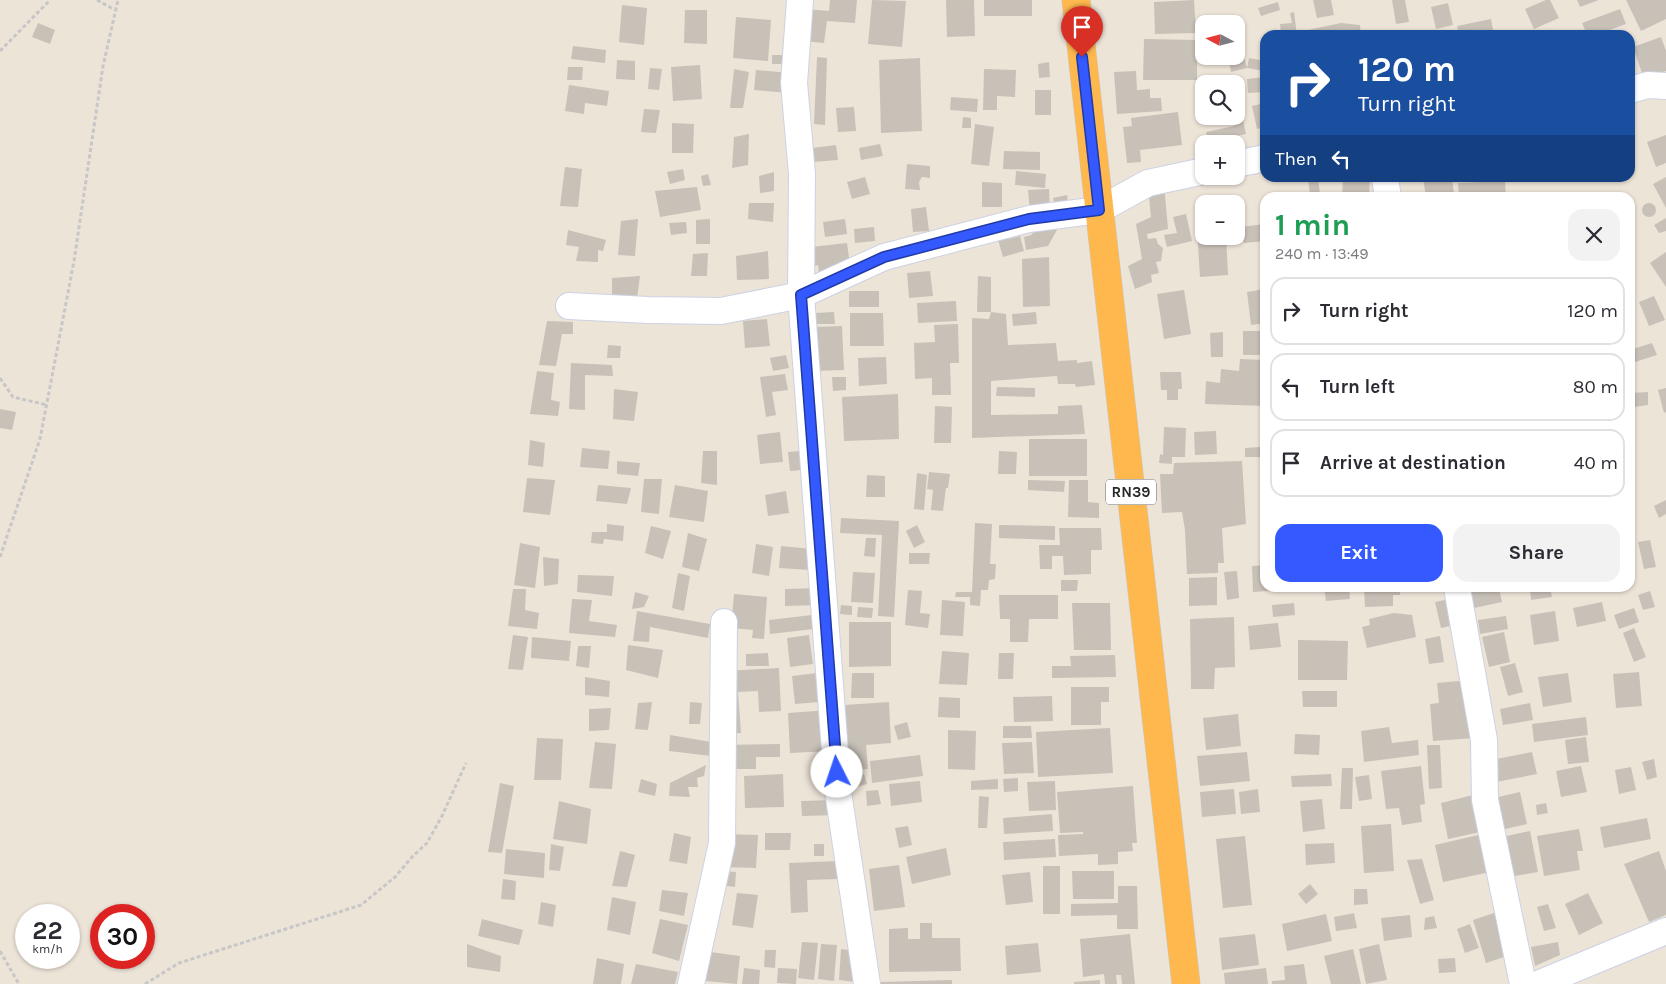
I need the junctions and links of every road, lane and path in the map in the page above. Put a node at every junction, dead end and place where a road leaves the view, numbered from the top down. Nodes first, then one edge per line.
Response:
1 (50, 0) edge
2 (97, 0) edge
3 (118, 0) edge
4 (800, 0) edge
5 (1076, 0) edge
6 (115, 10) junction
7 (0, 51) edge
8 (1666, 86) edge
9 (1635, 89) edge
10 (1260, 159) edge
11 (1245, 162) edge
12 (1195, 173) edge
13 (1099, 210) junction
14 (801, 295) junction
15 (569, 306) dead end
16 (0, 378) edge
17 (47, 405) junction
18 (0, 557) edge
19 (1458, 592) edge
20 (724, 622) dead end
21 (466, 763) dead end
22 (1666, 931) edge
23 (0, 951) edge
24 (19, 984) edge
25 (145, 984) edge
26 (691, 984) edge
27 (867, 984) edge
28 (1186, 984) edge
29 (1523, 984) edge
30 (1538, 984) edge

1 - 7 path
2 - 6 path
3 - 6 path
4 - 14 street
5 - 13 highway, RN39
6 - 17 path
8 - 9 street
10 - 11 street
12 - 13 street
13 - 14 street
13 - 28 highway, RN39
14 - 15 street
14 - 27 street
16 - 17 path
17 - 18 path
19 - 29 street
20 - 26 street
21 - 25 path
22 - 30 street
23 - 24 path

